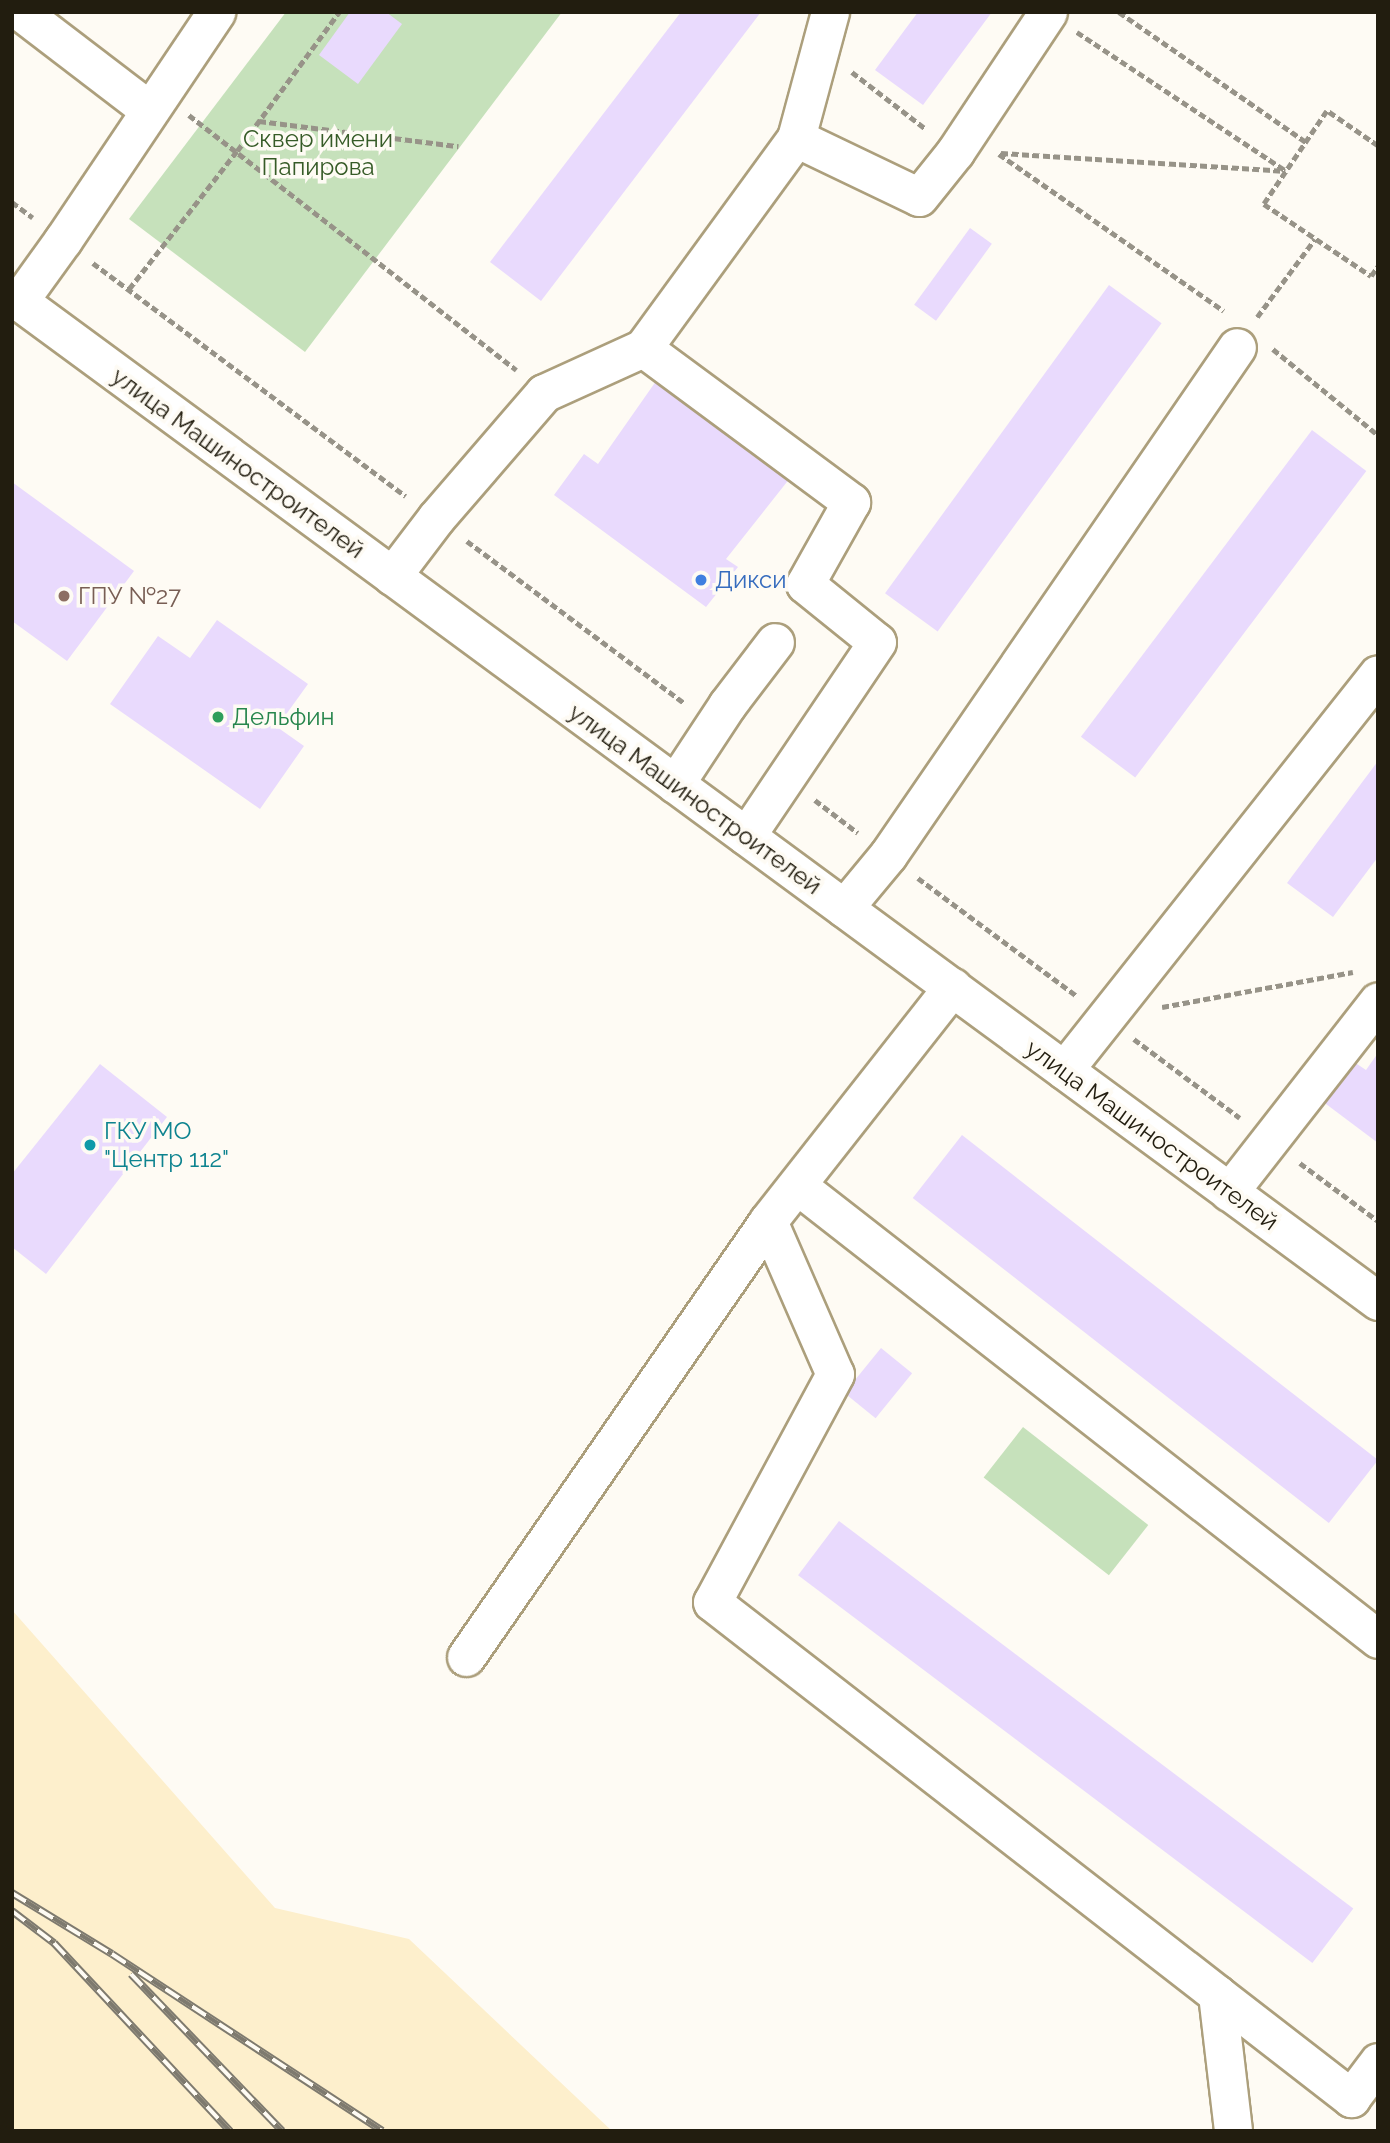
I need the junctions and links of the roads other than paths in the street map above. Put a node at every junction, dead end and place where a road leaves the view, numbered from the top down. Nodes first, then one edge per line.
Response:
1 (21, 12) edge
2 (216, 12) edge
3 (830, 12) edge
4 (1048, 13) edge
5 (155, 102) junction
6 (796, 138) junction
7 (15, 299) edge
8 (1243, 338) road end
9 (643, 348) junction
10 (392, 576) junction
11 (775, 642) dead end
12 (1378, 674) edge
13 (675, 784) junction
14 (746, 836) junction
15 (844, 908) junction
16 (1371, 985) edge
17 (952, 988) junction
18 (1064, 1070) junction
19 (798, 1186) junction
20 (1229, 1192) junction
21 (768, 1221) junction
22 (1378, 1301) edge
23 (1378, 1639) edge
24 (466, 1657) dead end
25 (1217, 1994) junction
26 (1378, 2062) edge
27 (1233, 2131) edge

1 - 5 street
2 - 5 street
3 - 6 street
4 - 6 street
5 - 7 street
6 - 9 street
7 - 10 street, улица Машиностроителей
8 - 15 street
9 - 10 street
9 - 14 street
10 - 13 street, улица Машиностроителей
11 - 13 street
12 - 18 street
13 - 14 street, улица Машиностроителей
14 - 15 street, улица Машиностроителей
15 - 17 street, улица Машиностроителей
16 - 20 street
17 - 18 street, улица Машиностроителей
17 - 19 street
18 - 20 street, улица Машиностроителей
19 - 21 street
19 - 23 street
20 - 22 street, улица Машиностроителей
21 - 24 street
21 - 25 street
25 - 26 street
25 - 27 street

